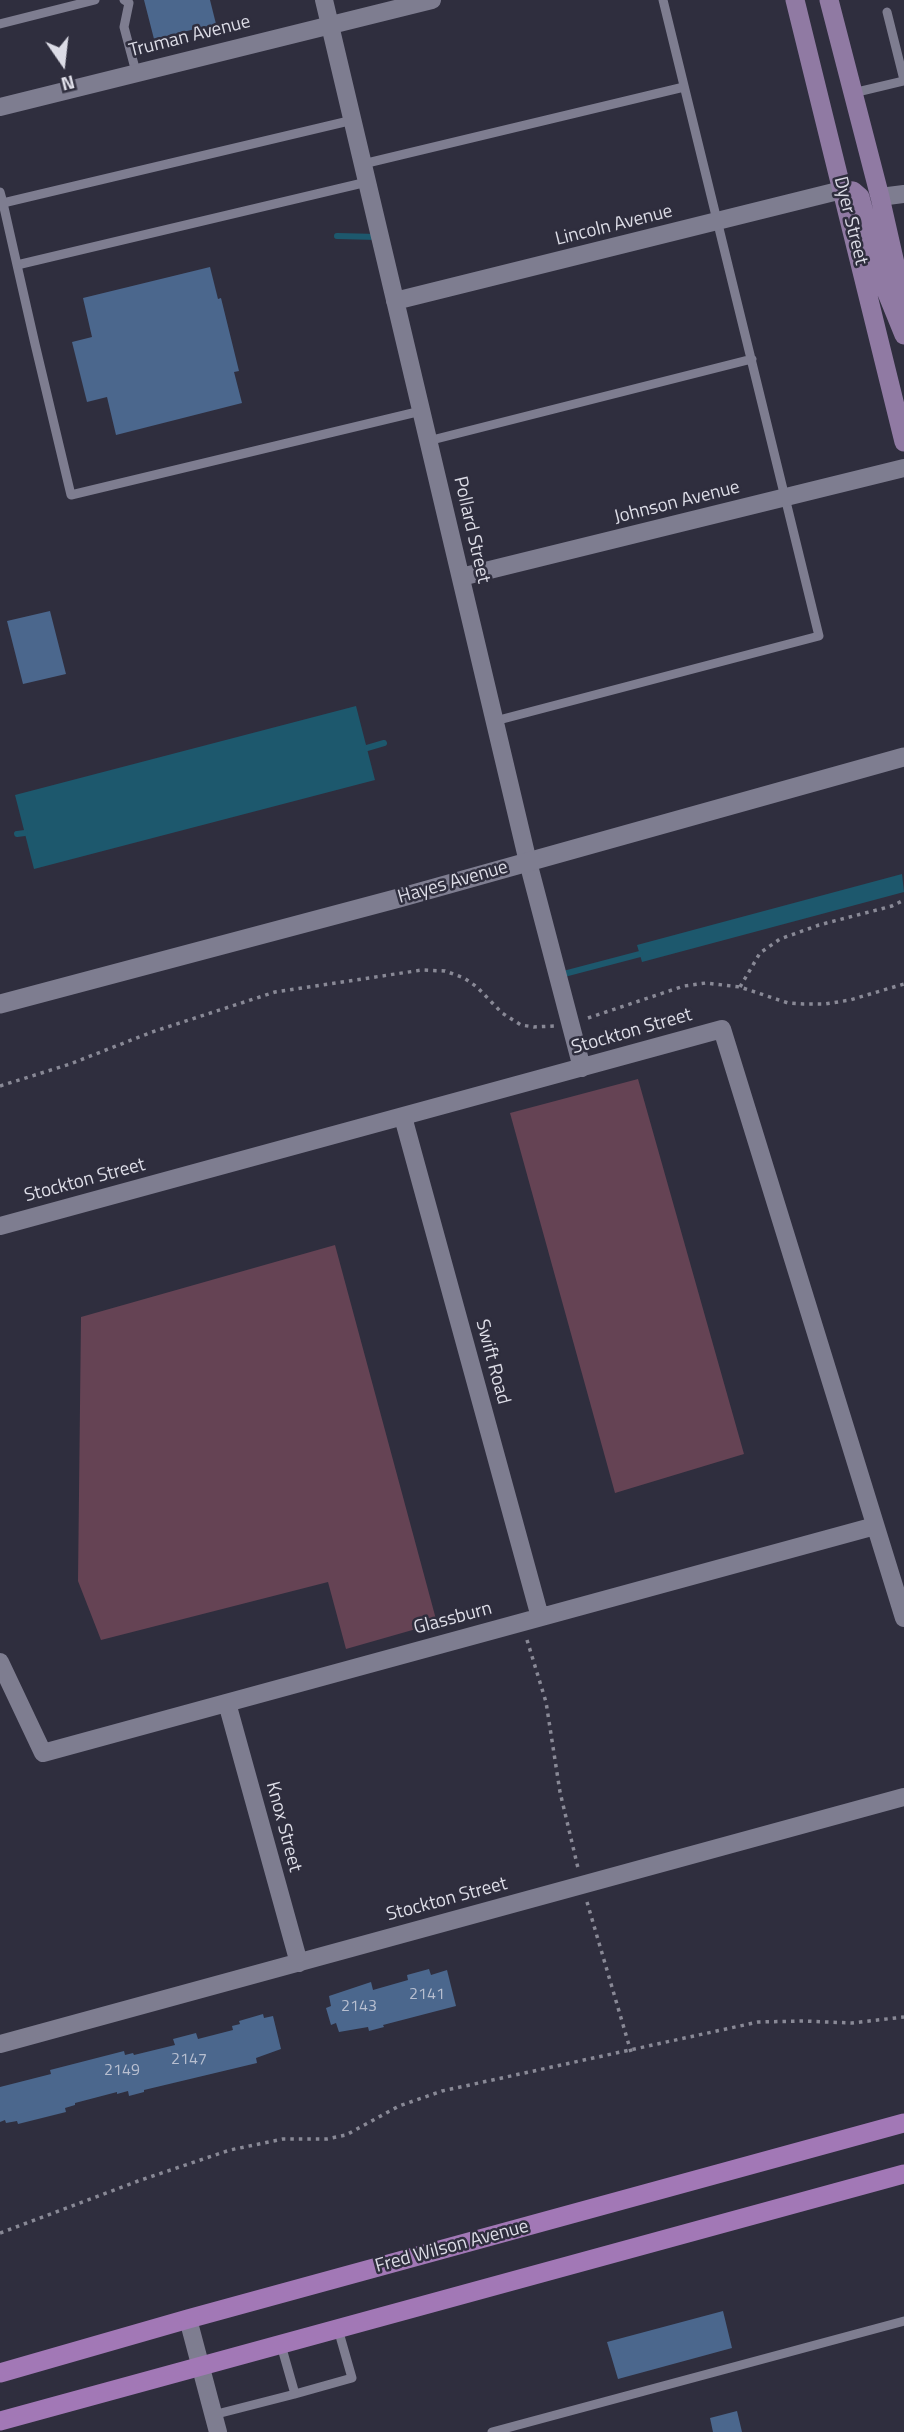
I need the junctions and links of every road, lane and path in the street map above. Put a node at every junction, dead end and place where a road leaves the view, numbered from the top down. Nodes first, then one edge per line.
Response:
1 (95, 0) edge
2 (324, 0) edge
3 (432, 0) edge
4 (663, 0) edge
5 (795, 0) edge
6 (829, 0) edge
7 (126, 2) edge
8 (887, 12) dead end
9 (0, 24) edge
10 (330, 25) junction
11 (136, 72) junction
12 (904, 80) edge
13 (684, 87) junction
14 (853, 93) junction
15 (0, 107) edge
16 (353, 120) junction
17 (363, 164) junction
18 (368, 182) junction
19 (842, 190) junction
20 (0, 192) edge
21 (904, 194) edge
22 (880, 197) junction
23 (3, 203) junction
24 (717, 222) junction
25 (17, 265) junction
26 (395, 301) junction
27 (904, 303) edge
28 (904, 335) edge
29 (752, 359) junction
30 (421, 411) junction
31 (428, 441) junction
32 (904, 442) edge
33 (904, 468) edge
34 (786, 498) junction
35 (461, 577) junction
36 (495, 721) junction
37 (904, 757) edge
38 (528, 862) junction
39 (904, 900) edge
40 (904, 984) edge
41 (740, 987) junction
42 (0, 1004) edge
43 (571, 1025) junction
44 (582, 1068) junction
45 (0, 1086) edge
46 (403, 1117) junction
47 (0, 1226) edge
48 (875, 1526) junction
49 (540, 1617) junction
50 (904, 1618) edge
51 (521, 1622) junction
52 (0, 1662) edge
53 (227, 1703) junction
54 (904, 1797) edge
55 (582, 1885) junction
56 (299, 1963) junction
57 (904, 2017) edge
58 (0, 2044) edge
59 (631, 2052) junction
60 (904, 2123) edge
61 (904, 2174) edge
62 (0, 2233) edge
63 (188, 2319) junction
64 (904, 2321) edge
65 (338, 2329) junction
66 (281, 2344) junction
67 (201, 2366) junction
68 (0, 2374) edge
69 (295, 2394) junction
70 (0, 2421) edge
71 (216, 2423) edge
72 (492, 2432) edge

1 - 9 lane
2 - 10 street, Pollard Street
3 - 10 street, Truman Avenue
4 - 13 lane
5 - 19 main road, Dyer Street
6 - 14 main road, Dyer Street
7 - 11 lane
8 - 12 lane
10 - 11 street, Truman Avenue
10 - 16 street, Pollard Street
11 - 15 street, Truman Avenue
12 - 14 lane
13 - 17 lane
13 - 24 lane
14 - 22 main road, Dyer Street
16 - 17 street, Pollard Street
16 - 23 lane
17 - 18 street, Pollard Street
18 - 25 lane
18 - 26 street, Pollard Street
19 - 24 street, Lincoln Avenue
19 - 28 main road
19 - 32 main road, Dyer Street
20 - 23 lane
21 - 22 street
22 - 27 main road, Dyer Street
23 - 25 lane
24 - 26 street, Lincoln Avenue
24 - 29 lane
25 - 30 lane
26 - 30 street, Pollard Street
29 - 31 lane
29 - 34 lane
30 - 31 street, Pollard Street
31 - 35 street, Pollard Street
33 - 34 street, Johnson Avenue
34 - 35 street, Johnson Avenue
34 - 36 lane
35 - 36 street, Pollard Street
36 - 38 street, Pollard Street
37 - 38 street, Hayes Avenue
38 - 42 street, Hayes Avenue
38 - 43 street, Pollard Street
39 - 41 path
40 - 41 path
41 - 43 path
43 - 44 street, Pollard Street
43 - 45 path
44 - 46 street, Stockton Street
44 - 48 street, Stockton Street
46 - 47 street, Stockton Street
46 - 49 street, Swift Road
48 - 49 street, Glassburn
48 - 50 street, Stockton Street
49 - 51 street, Glassburn
51 - 53 street, Glassburn
51 - 55 path
52 - 53 street, Glassburn
53 - 56 street, Knox Street
54 - 55 street, Stockton Street
55 - 56 street, Stockton Street
55 - 59 path
56 - 58 street, Stockton Street
57 - 59 path
59 - 62 path
60 - 63 main road, Fred Wilson Avenue
61 - 65 main road
63 - 67 street
63 - 68 main road, Fred Wilson Avenue
64 - 72 lane
65 - 66 main road
65 - 69 lane
66 - 67 main road
66 - 69 lane
67 - 70 main road
67 - 71 street
69 - 71 lane

